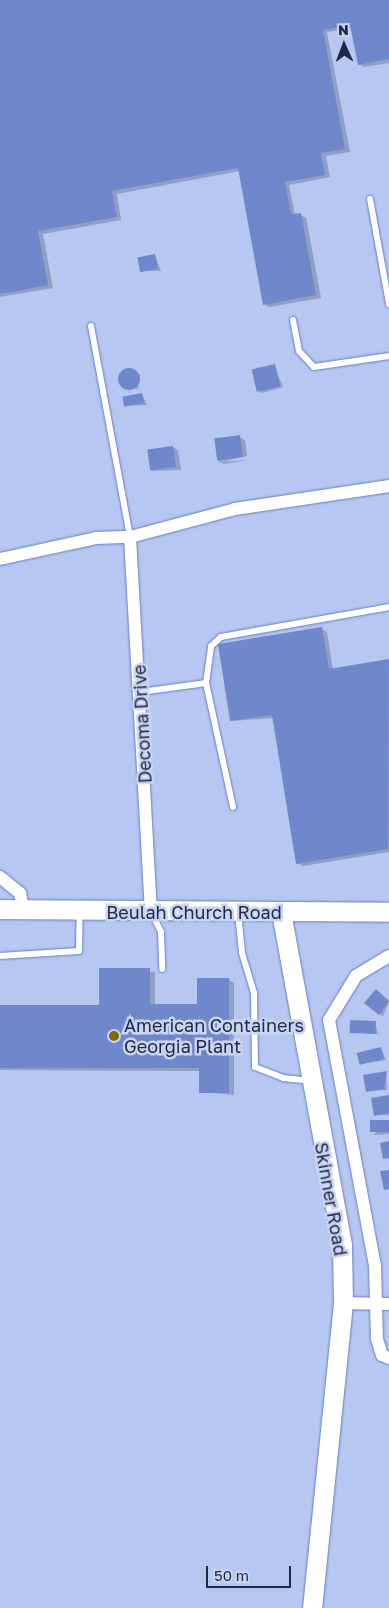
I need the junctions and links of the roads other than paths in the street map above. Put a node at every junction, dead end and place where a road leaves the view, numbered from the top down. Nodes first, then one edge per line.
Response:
1 (370, 199) dead end
2 (386, 264) edge
3 (389, 304) edge
4 (292, 320) dead end
5 (92, 326) dead end
6 (389, 356) edge
7 (389, 486) edge
8 (130, 537) junction
9 (0, 559) edge
10 (389, 607) edge
11 (206, 683) junction
12 (140, 692) junction
13 (233, 807) dead end
14 (0, 877) edge
15 (0, 909) edge
16 (23, 909) junction
17 (80, 911) junction
18 (238, 911) junction
19 (151, 912) junction
20 (281, 912) junction
21 (389, 912) edge
22 (0, 956) edge
23 (389, 956) edge
24 (162, 969) dead end
25 (310, 1080) junction
26 (343, 1304) junction
27 (376, 1304) junction
28 (389, 1304) edge
29 (389, 1358) edge
30 (312, 1608) edge

1 - 2 lane
2 - 3 lane
4 - 6 lane
5 - 8 lane
7 - 8 street
8 - 9 street
8 - 12 street, Decoma Drive
10 - 11 lane
11 - 12 lane
11 - 13 lane
12 - 19 street, Decoma Drive
14 - 16 street
15 - 16 street, Beulah Church Road
16 - 17 street, Beulah Church Road
17 - 19 street, Beulah Church Road
17 - 22 lane
18 - 19 street, Beulah Church Road
18 - 20 street, Beulah Church Road
18 - 25 lane
19 - 24 lane
20 - 21 street, Beulah Church Road
20 - 25 street, Skinner Road
23 - 27 street
25 - 26 street, Skinner Road
26 - 27 street
26 - 30 street, Skinner Road
27 - 28 street
27 - 29 street

